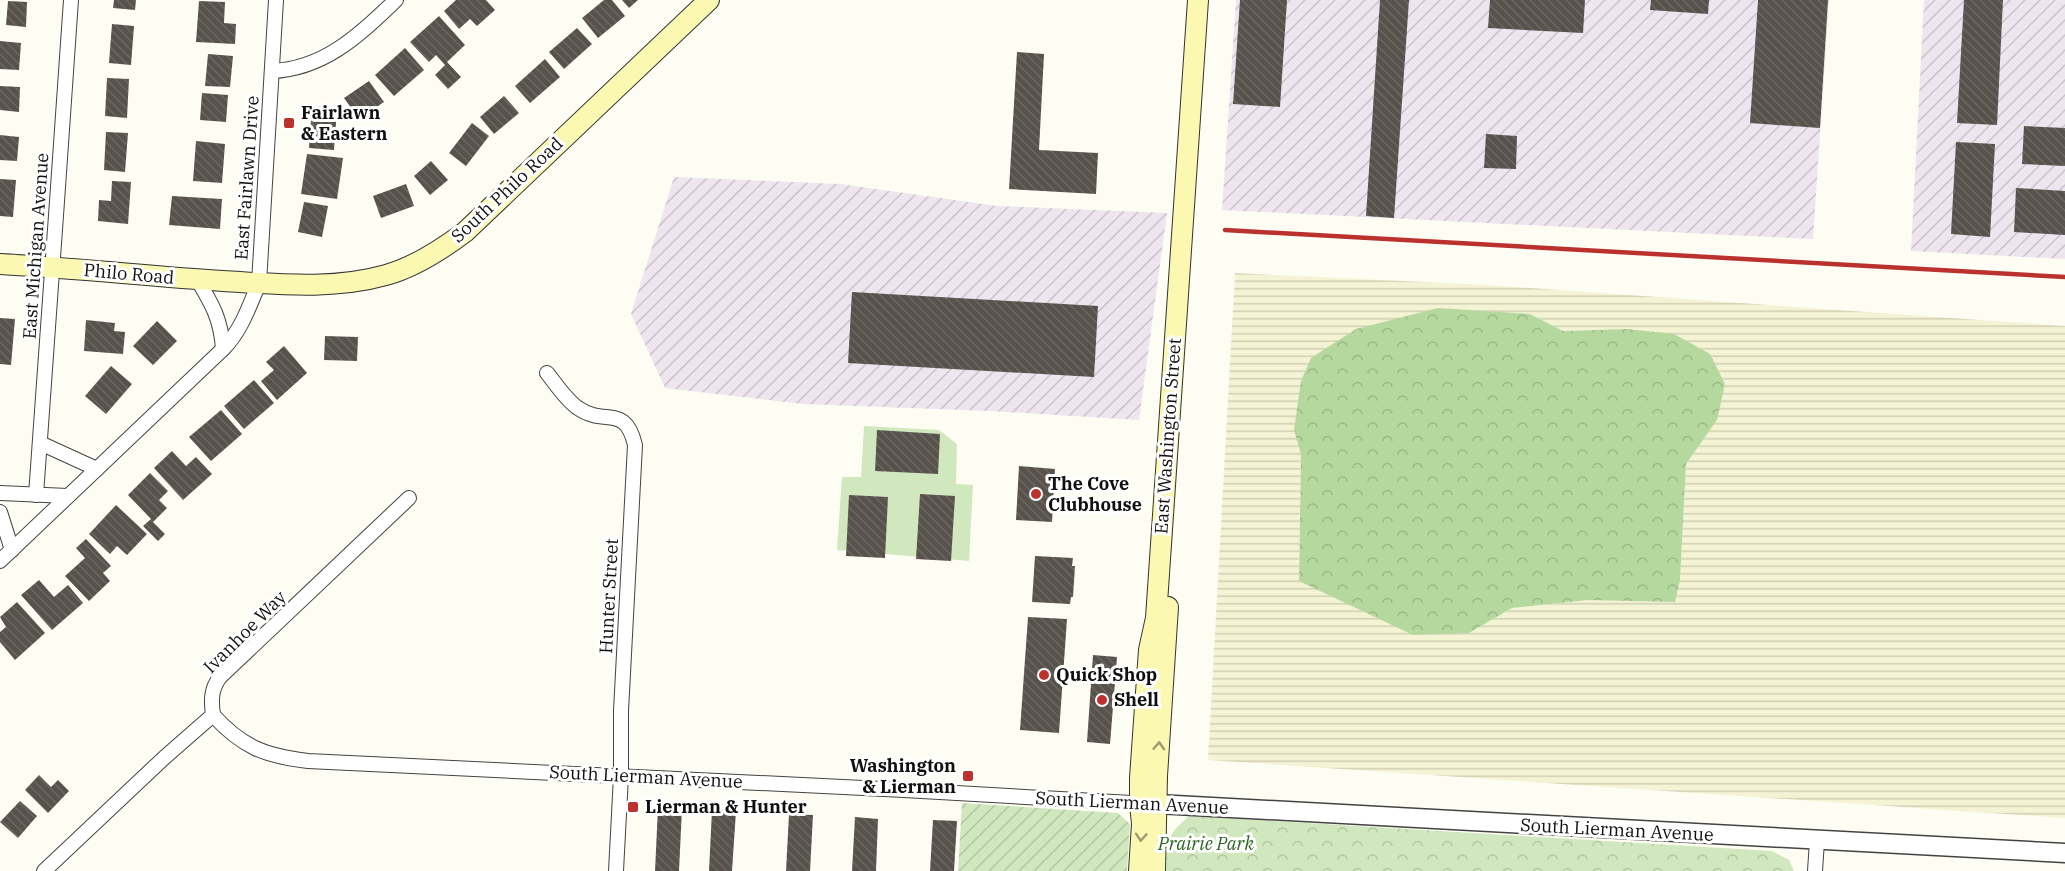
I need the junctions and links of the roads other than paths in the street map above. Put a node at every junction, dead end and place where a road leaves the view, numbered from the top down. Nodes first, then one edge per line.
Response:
1 (71, 0) edge
2 (276, 0) edge
3 (396, 0) edge
4 (709, 0) edge
5 (1198, 0) edge
6 (1209, 0) edge
7 (272, 71) junction
8 (0, 264) edge
9 (54, 267) junction
10 (196, 279) junction
11 (259, 283) junction
12 (223, 349) junction
13 (547, 373) dead end
14 (40, 443) junction
15 (97, 469) junction
16 (0, 493) edge
17 (36, 495) junction
18 (68, 496) junction
19 (409, 498) dead end
20 (0, 512) edge
21 (12, 550) junction
22 (0, 561) edge
23 (213, 715) junction
24 (621, 776) junction
25 (1148, 804) junction
26 (1817, 841) junction
27 (2065, 853) edge
28 (44, 871) edge
29 (616, 871) edge
30 (1139, 871) edge
31 (1155, 871) edge
32 (1815, 871) edge

1 - 9 street, East Michigan Avenue
2 - 7 street, East Fairlawn Drive
3 - 7 street
4 - 11 main road, South Philo Road
5 - 25 main road, East Washington Street
25 -> 6 main road, East Washington Street
7 - 11 street, East Fairlawn Drive
8 - 9 main road, Philo Road
9 - 10 main road, Philo Road
9 - 14 street, East Michigan Avenue
10 - 11 main road, Philo Road
10 - 12 street
11 - 12 street, East Fairlawn Drive
12 - 15 street, East Fairlawn Drive
13 - 24 street, Hunter Street
14 - 15 street
14 - 17 street, East Michigan Avenue
15 - 18 street, East Fairlawn Drive
16 - 17 street
17 - 18 street
18 - 21 street, East Fairlawn Drive
19 - 23 street, Ivanhoe Way
20 - 21 street
21 - 22 street, East Fairlawn Drive
23 - 24 street, South Lierman Avenue
23 - 28 street
24 - 25 street, South Lierman Avenue
24 - 29 street, Hunter Street
25 - 26 street, South Lierman Avenue
25 -> 30 main road, East Washington Street
25 - 31 main road, East Washington Street
26 - 27 street, South Lierman Avenue
26 - 32 street

